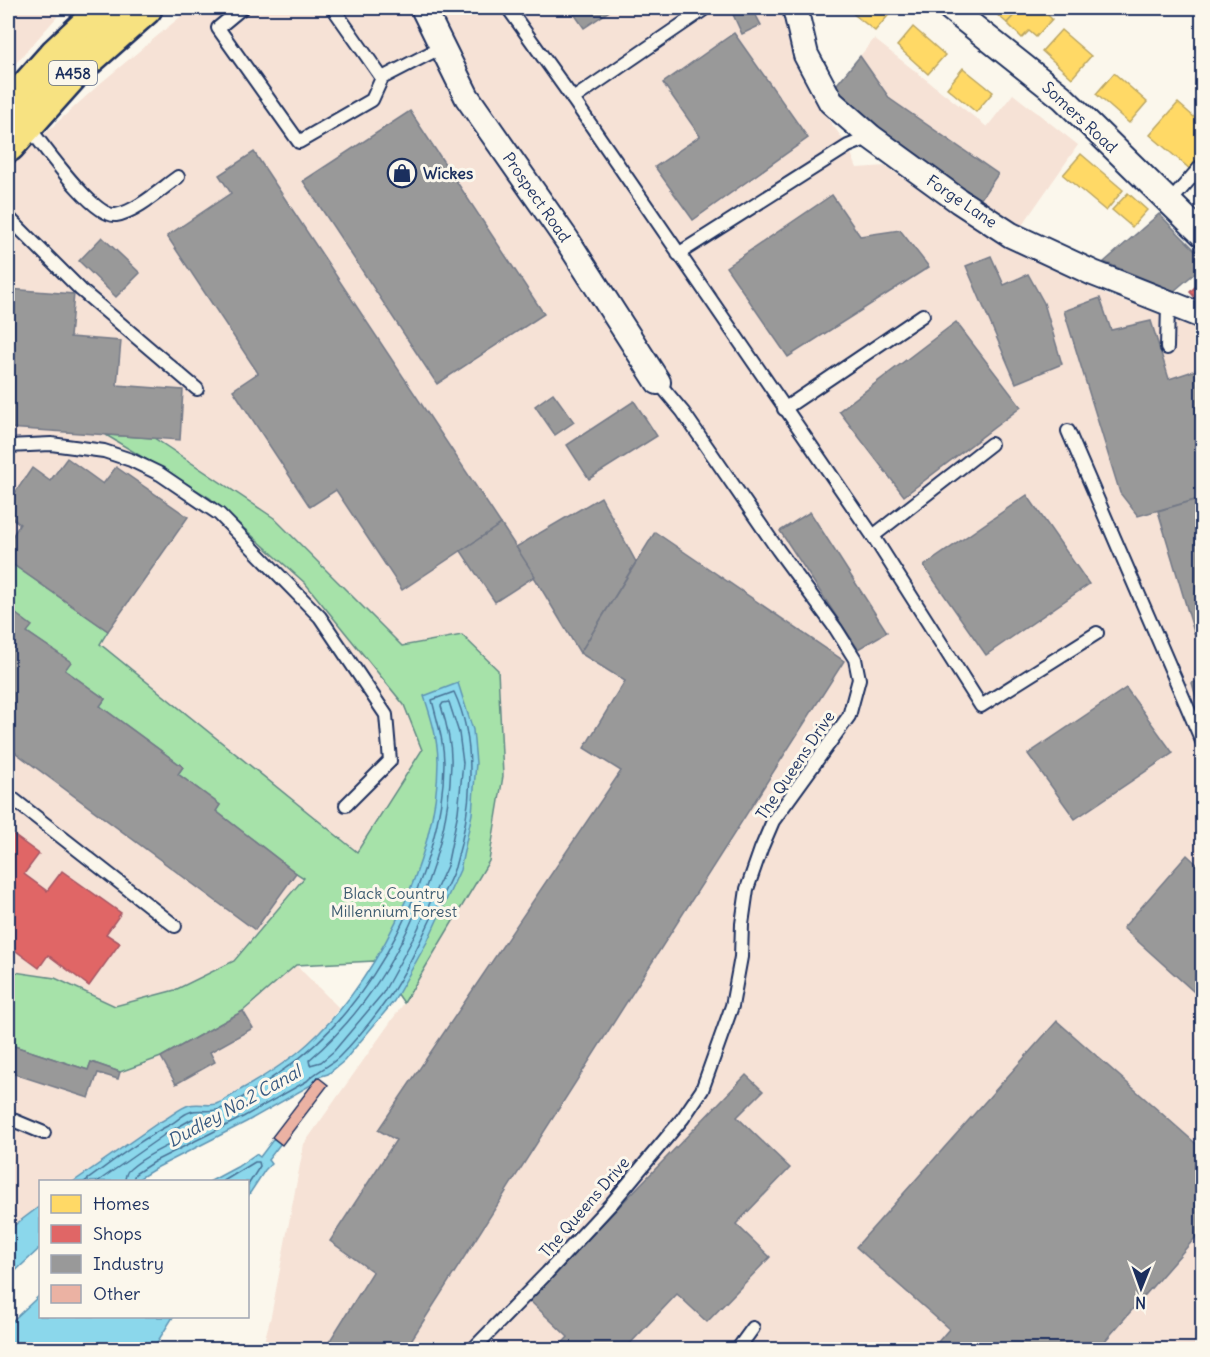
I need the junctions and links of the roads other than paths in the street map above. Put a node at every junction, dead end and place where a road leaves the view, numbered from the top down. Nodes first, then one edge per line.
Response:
1 (106, 8) edge
2 (145, 8) edge
3 (242, 8) edge
4 (333, 8) edge
5 (423, 8) edge
6 (508, 8) edge
7 (795, 8) edge
8 (950, 8) edge
9 (703, 10) dead end
10 (442, 47) junction
11 (382, 78) junction
12 (573, 99) junction
13 (14, 126) edge
14 (871, 137) junction
15 (1203, 165) edge
16 (178, 177) dead end
17 (1170, 202) junction
18 (8, 217) edge
19 (1203, 234) edge
20 (678, 254) junction
21 (1168, 304) junction
22 (923, 315) dead end
23 (1203, 316) edge
24 (1167, 348) dead end
25 (658, 382) joint
26 (197, 389) dead end
27 (784, 409) junction
28 (1068, 430) dead end
29 (991, 444) dead end
30 (8, 446) edge
31 (873, 537) junction
32 (1097, 633) dead end
33 (1203, 741) edge
34 (8, 795) edge
35 (346, 805) dead end
36 (175, 926) dead end
37 (8, 1118) edge
38 (44, 1133) dead end
39 (753, 1328) dead end
40 (472, 1350) edge
41 (737, 1350) edge

1 - 13 highway, A458
2 - 13 highway, A458
3 - 11 lane
4 - 11 lane
5 - 10 street, Prospect Road
6 - 12 lane
7 - 14 street, Forge Lane
8 - 17 street, Somers Road
9 - 12 lane
10 - 11 lane
10 - 25 street, Prospect Road
12 - 20 lane
13 - 16 lane
14 - 20 lane
14 - 21 street, Forge Lane
15 - 17 lane
17 - 19 street, Somers Road
18 - 26 lane
20 - 27 lane
21 - 23 street, Forge Lane
21 - 24 lane
22 - 27 lane
25 - 40 lane, The Queens Drive
27 - 31 lane
28 - 33 lane
29 - 31 lane
30 - 35 lane
31 - 32 lane
34 - 36 lane
37 - 38 lane
39 - 41 lane

